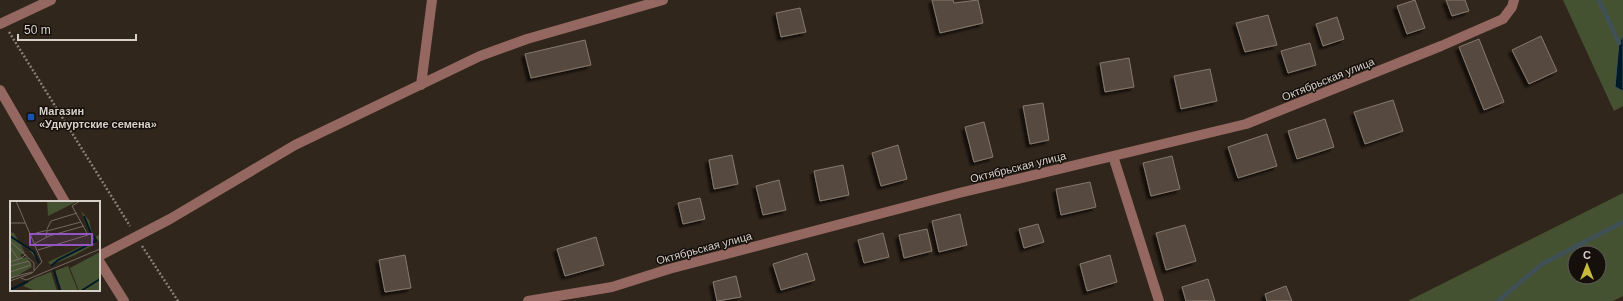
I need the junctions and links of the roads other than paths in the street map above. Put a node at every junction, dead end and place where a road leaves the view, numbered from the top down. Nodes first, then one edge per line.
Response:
1 (51, 0) edge
2 (432, 0) edge
3 (663, 0) edge
4 (1514, 0) edge
5 (2, 23) edge
6 (421, 85) junction
7 (0, 90) edge
8 (1113, 156) junction
9 (64, 201) edge
10 (100, 255) edge
11 (100, 263) edge
12 (124, 301) edge
13 (528, 301) edge
14 (1159, 301) edge

1 - 5 street
2 - 6 street
3 - 6 street
4 - 8 street, Октябрьская улица
6 - 10 street
7 - 9 street
8 - 13 street, Октябрьская улица
8 - 14 street
11 - 12 street

